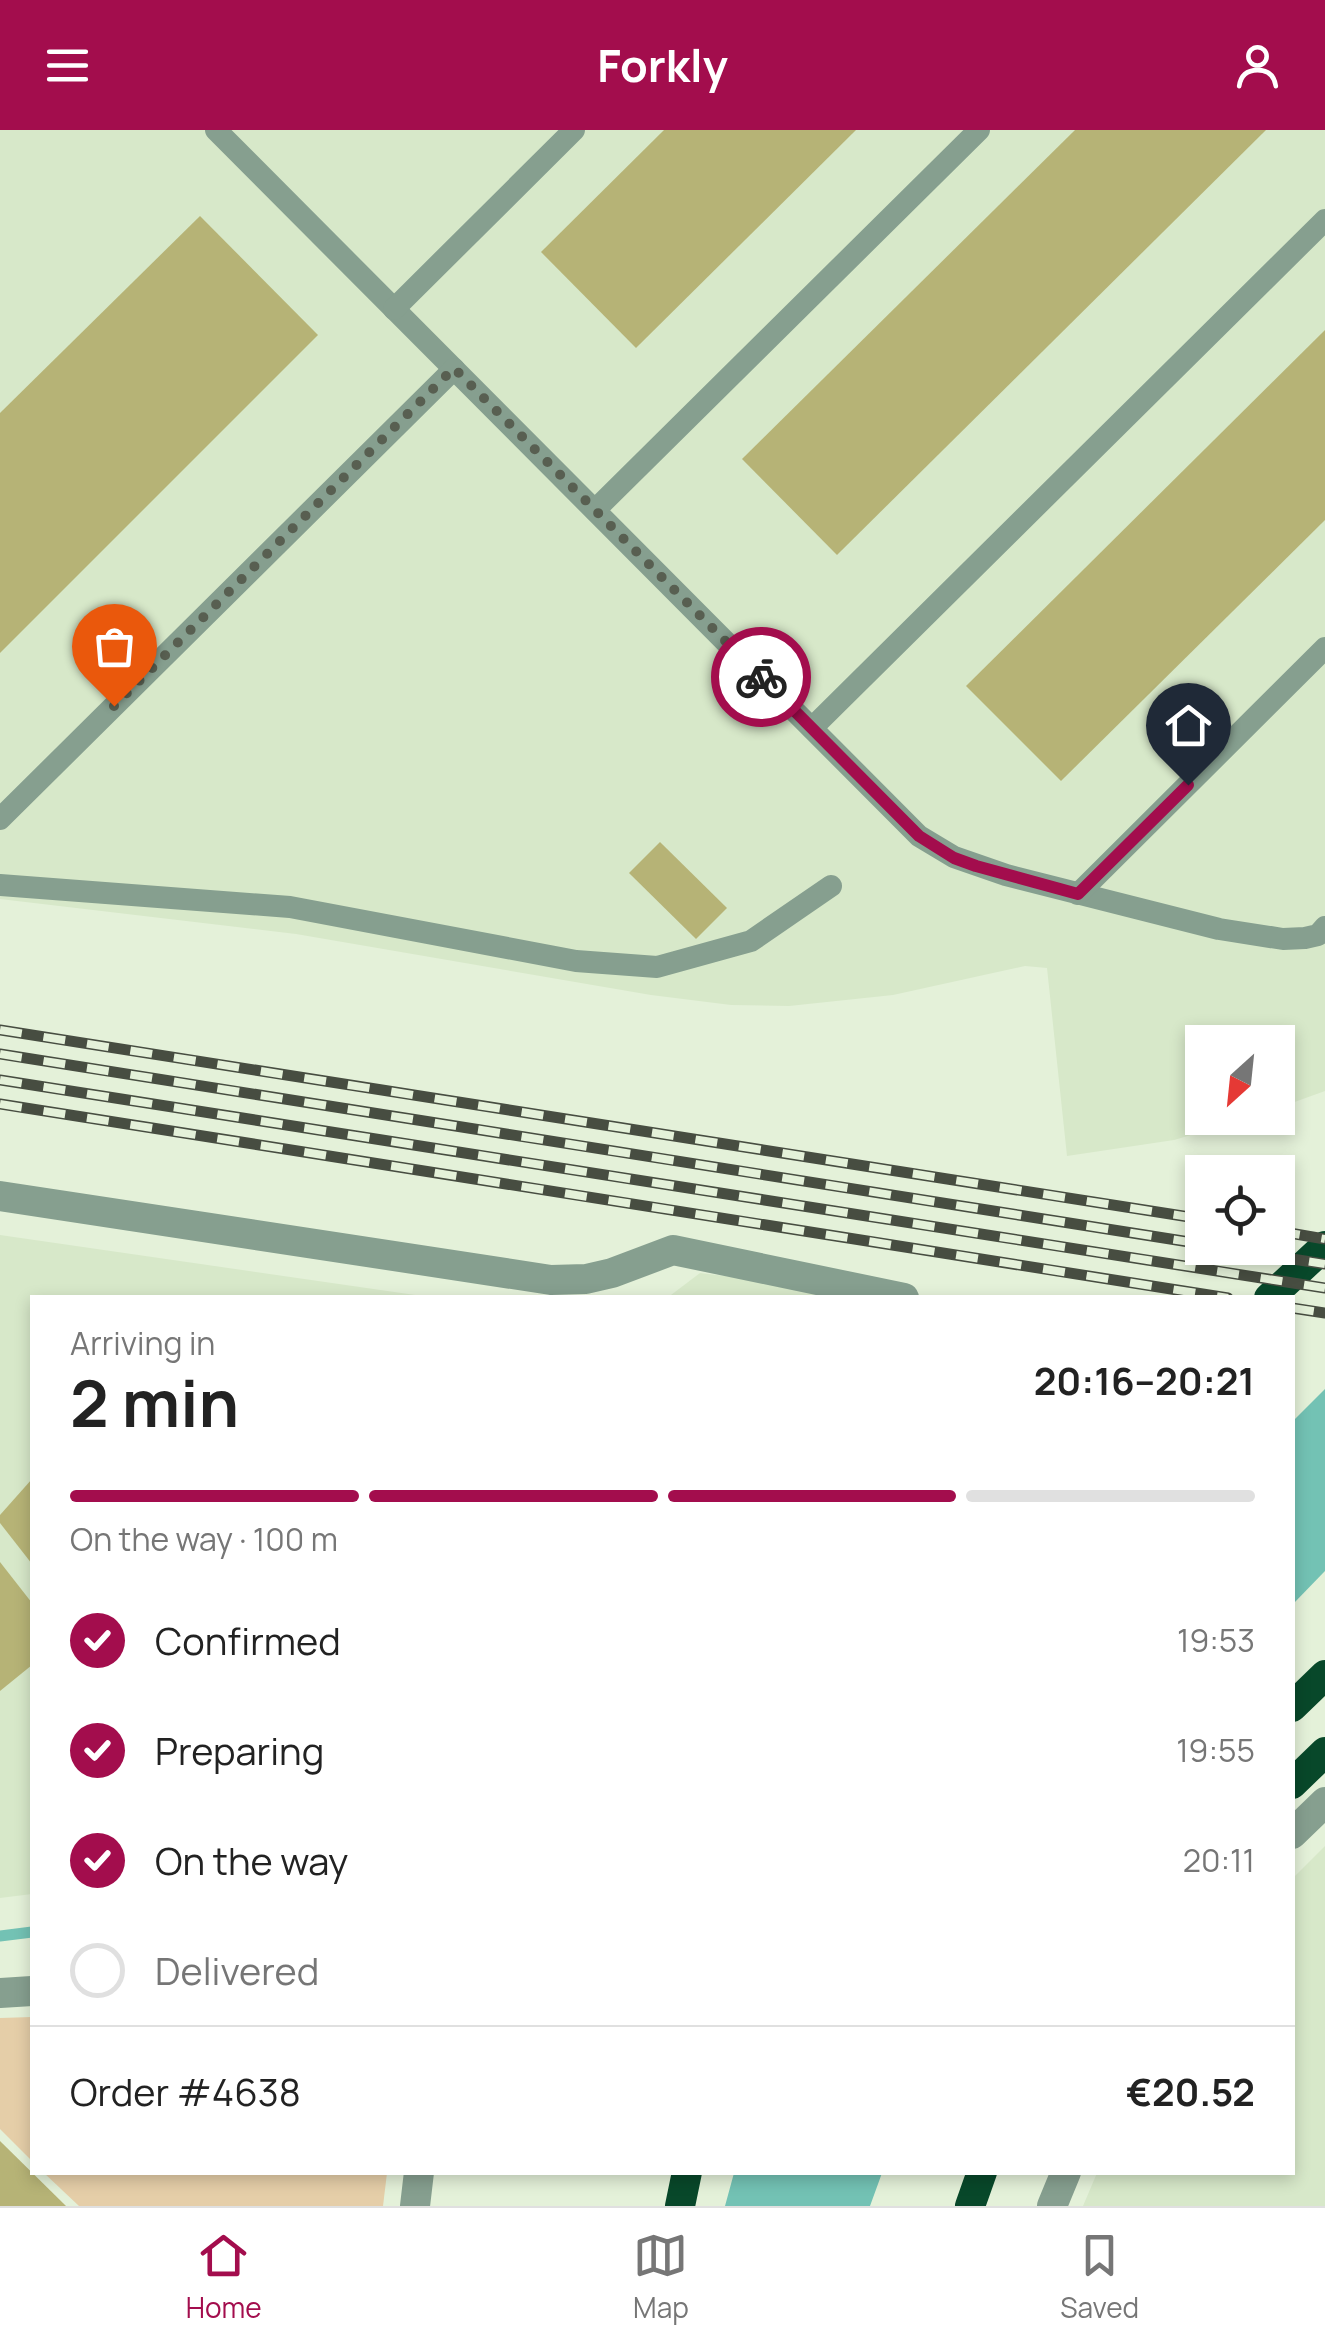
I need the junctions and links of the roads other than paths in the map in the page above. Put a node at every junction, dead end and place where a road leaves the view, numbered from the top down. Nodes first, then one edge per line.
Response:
1 (216, 130) edge
2 (574, 130) edge
3 (979, 130) edge
4 (1325, 220) edge
5 (394, 309) junction
6 (454, 368) junction
7 (595, 510) junction
8 (1325, 648) edge
9 (812, 728) junction
10 (0, 818) edge
11 (0, 886) edge
12 (831, 886) dead end
13 (1078, 894) junction
14 (1325, 928) edge
15 (0, 1196) edge
16 (1325, 1246) edge
17 (890, 1295) edge
18 (1272, 1295) edge
19 (1325, 1674) edge
20 (1295, 1704) edge
21 (1325, 1752) edge
22 (1295, 1781) edge
23 (1325, 1802) edge
24 (1295, 1831) edge
25 (30, 1991) edge
26 (0, 1993) edge
27 (419, 2175) edge
28 (685, 2175) edge
29 (981, 2175) edge
30 (1065, 2175) edge
31 (415, 2206) edge
32 (680, 2206) edge
33 (970, 2206) edge
34 (1052, 2206) edge

1 - 5 lane
2 - 5 lane
3 - 7 lane
4 - 9 lane
5 - 6 lane
6 - 7 lane
6 - 10 lane
7 - 9 lane
8 - 13 lane
9 - 13 lane
11 - 12 lane
13 - 14 lane
15 - 17 street
16 - 18 highway
19 - 20 highway
21 - 22 highway
23 - 24 street
25 - 26 street
27 - 31 street
28 - 32 highway
29 - 33 highway
30 - 34 street

